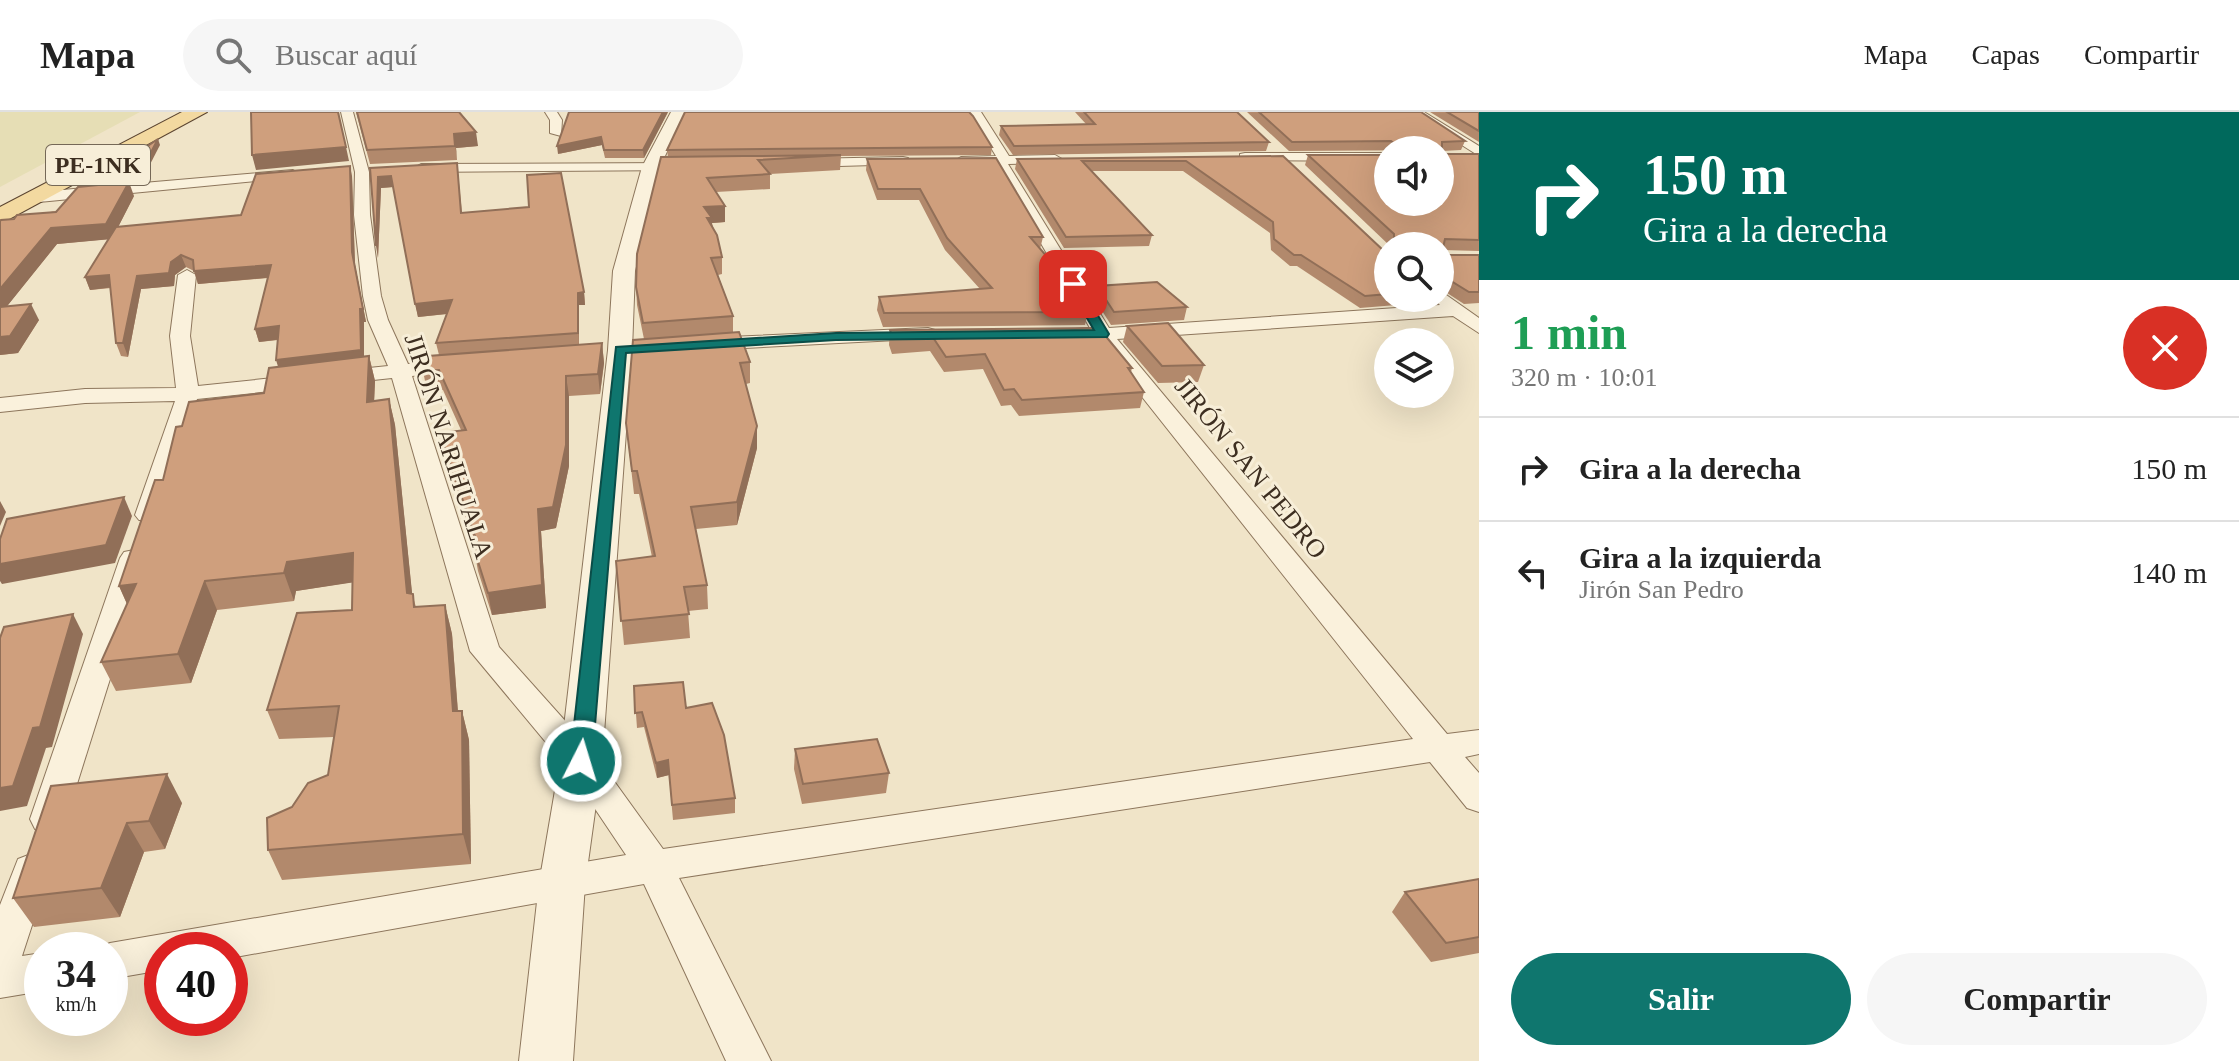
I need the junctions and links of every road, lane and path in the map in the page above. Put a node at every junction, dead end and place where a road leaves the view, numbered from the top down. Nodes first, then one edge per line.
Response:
1 (197, 112) edge
2 (347, 112) edge
3 (551, 112) edge
4 (678, 112) edge
5 (975, 112) edge
6 (1416, 112) edge
7 (556, 133) dead end
8 (1264, 139) edge
9 (1479, 154) edge
10 (1236, 157) edge
11 (1282, 157) junction
12 (1374, 157) edge
13 (1454, 157) edge
14 (1067, 159) edge
15 (1002, 160) junction
16 (791, 164) edge
17 (697, 166) edge
18 (651, 167) junction
19 (402, 170) edge
20 (314, 172) edge
21 (1303, 177) edge
22 (39, 197) junction
23 (0, 217) edge
24 (187, 275) dead end
25 (1454, 308) edge
26 (1374, 310) edge
27 (1479, 327) edge
28 (1047, 333) edge
29 (943, 334) edge
30 (1103, 334) junction
31 (682, 346) edge
32 (479, 362) edge
33 (400, 369) junction
34 (188, 394) junction
35 (0, 405) edge
36 (1479, 742) edge
37 (1439, 747) junction
38 (581, 761) junction
39 (1479, 798) edge
40 (654, 866) junction
41 (562, 884) junction
42 (248, 937) edge
43 (0, 963) edge
44 (24, 975) edge
45 (0, 979) edge
46 (546, 1061) edge
47 (749, 1061) edge

1 - 22 main road, PE-1NK
2 - 33 street, JIRÓN NARIHUALA
3 - 7 street
4 - 18 street
5 - 15 street, JIRÓN SAN PEDRO
6 - 9 street
8 - 11 street
9 - 13 street
10 - 11 street
11 - 12 street
11 - 21 street
14 - 15 street
15 - 16 street
15 - 30 street, JIRÓN SAN PEDRO
17 - 18 street
18 - 19 street
18 - 38 street
20 - 22 street
22 - 23 main road, PE-1NK
24 - 34 street
25 - 27 street
26 - 30 street
28 - 30 street
29 - 31 street
30 - 37 street, JIRÓN SAN PEDRO
32 - 33 street
33 - 34 street
33 - 38 street, JIRÓN NARIHUALA
34 - 35 street
34 - 43 street
36 - 37 street
37 - 39 street, JIRÓN SAN PEDRO
37 - 40 street
38 - 40 street, JIRÓN NARIHUALA
38 - 41 street
40 - 41 street
40 - 47 street, JIRÓN NARIHUALA
41 - 42 street
41 - 46 street
44 - 45 street

